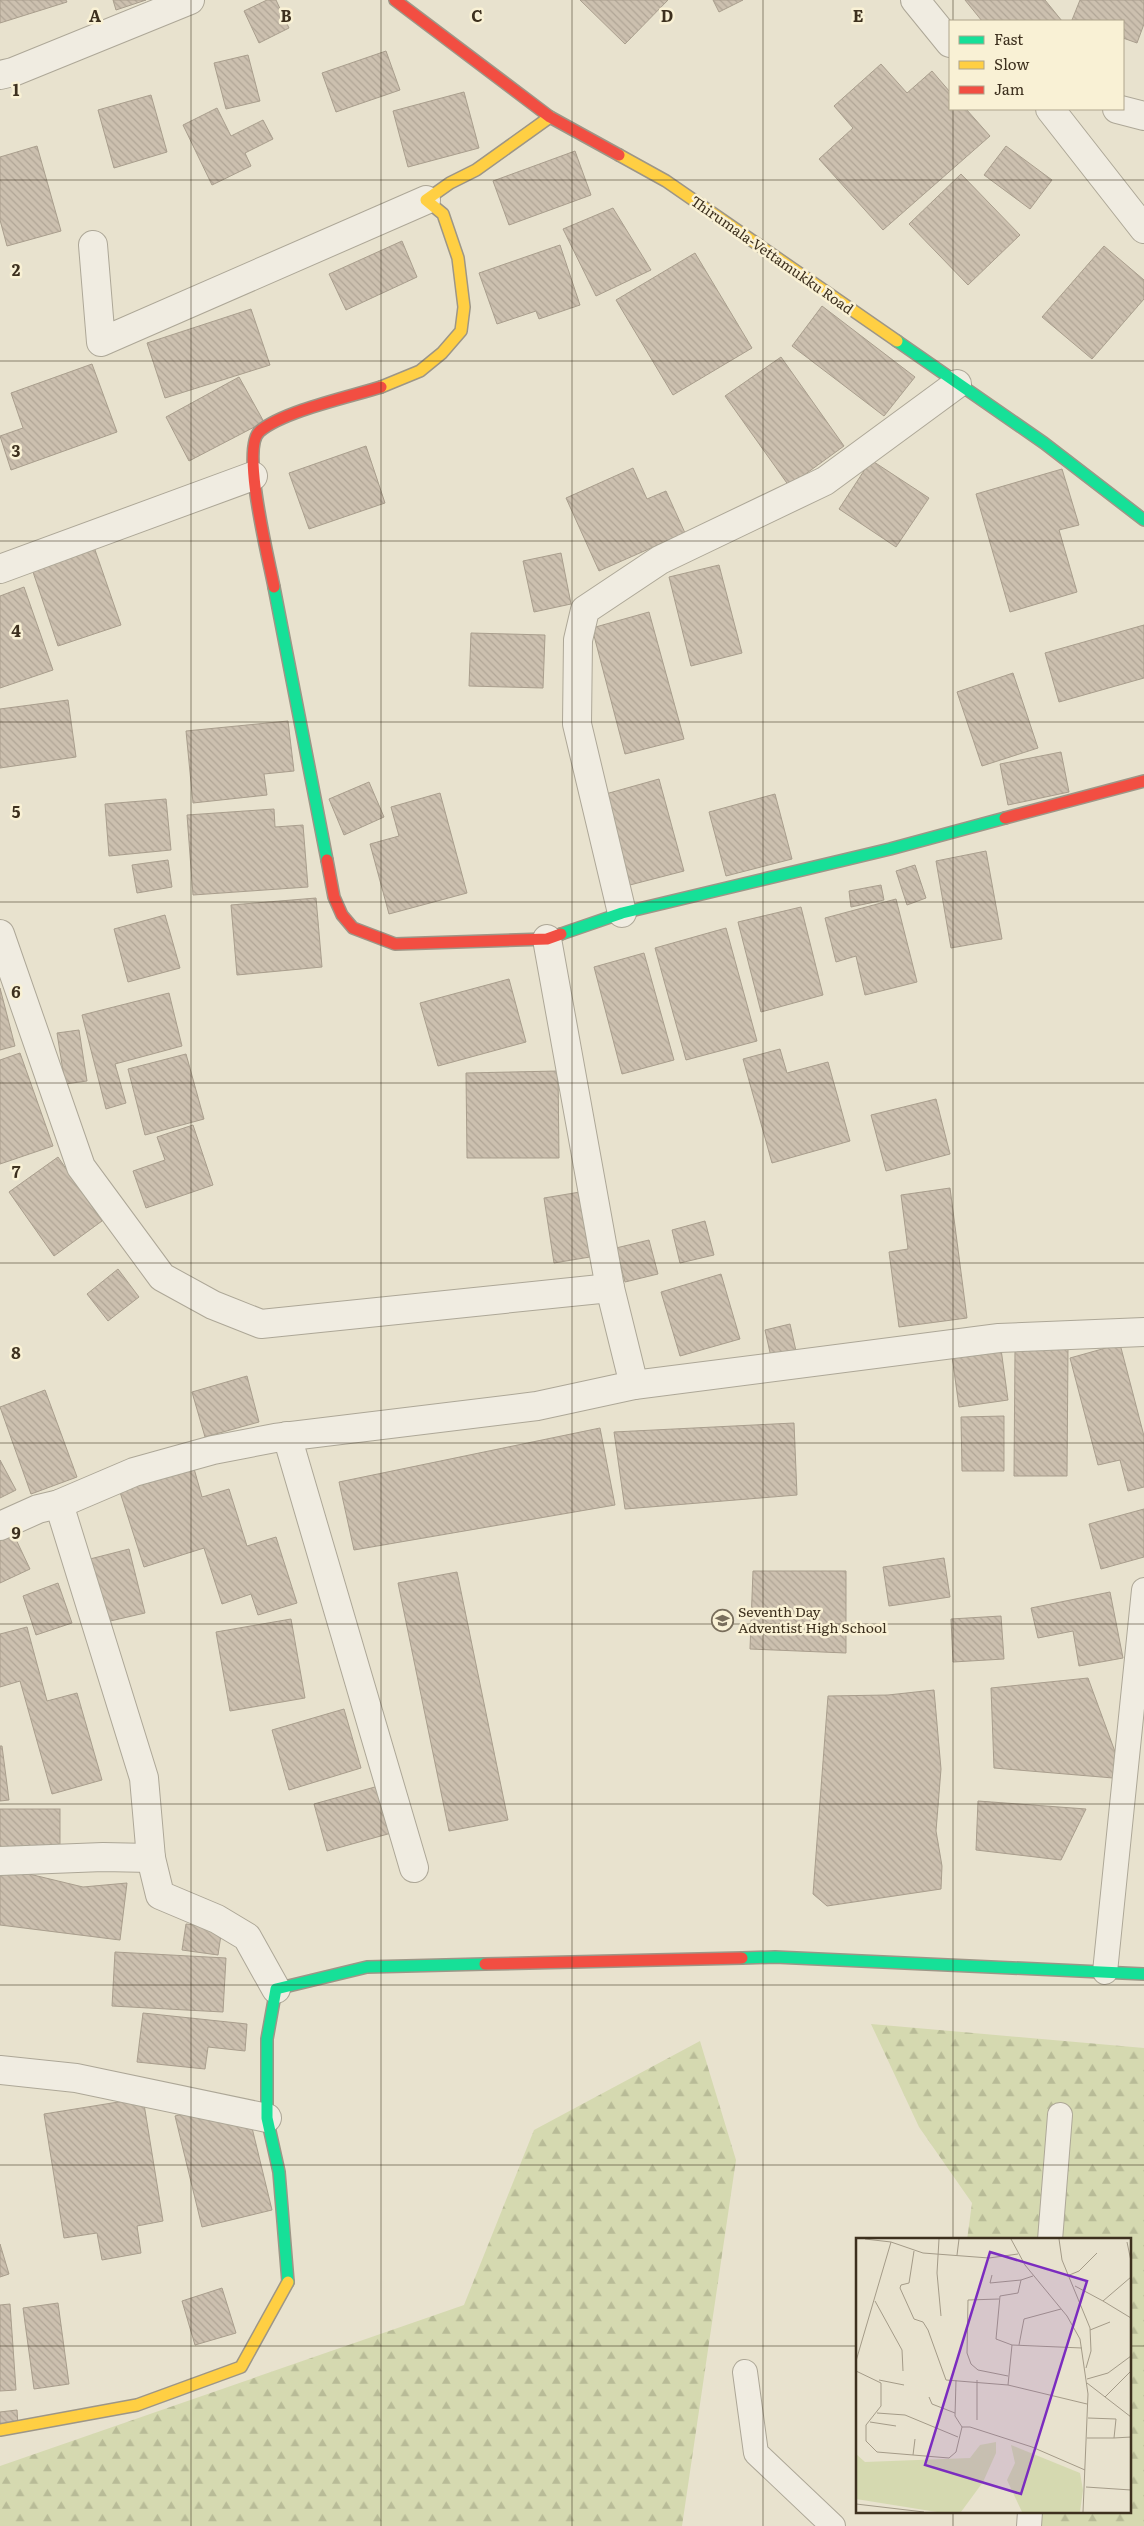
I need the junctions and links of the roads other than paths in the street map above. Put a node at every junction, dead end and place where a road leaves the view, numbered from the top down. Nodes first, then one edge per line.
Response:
1 (190, 0) edge
2 (395, 0) edge
3 (915, 0) edge
4 (949, 42) edge
5 (0, 75) edge
6 (1051, 110) edge
7 (1121, 110) edge
8 (1144, 116) edge
9 (550, 117) junction
10 (426, 200) junction
11 (1144, 229) edge
12 (93, 245) dead end
13 (957, 384) junction
14 (253, 476) junction
15 (1144, 520) edge
16 (0, 570) edge
17 (1144, 781) edge
18 (622, 913) junction
19 (0, 934) edge
20 (547, 939) junction
21 (610, 1288) junction
22 (1144, 1332) edge
23 (634, 1385) junction
24 (287, 1436) junction
25 (59, 1504) junction
26 (0, 1526) edge
27 (1144, 1590) edge
28 (150, 1858) junction
29 (0, 1861) edge
30 (414, 1868) dead end
31 (1105, 1972) junction
32 (1144, 1974) edge
33 (276, 1989) junction
34 (0, 2070) edge
35 (1060, 2115) dead end
36 (267, 2118) junction
37 (1050, 2238) edge
38 (745, 2372) dead end
39 (0, 2430) edge
40 (833, 2526) edge

1 - 5 street
2 - 9 street, Thirumala-Vettamukku Road
3 - 4 street
6 - 11 street
7 - 8 street
9 - 10 street
9 - 13 street, Thirumala-Vettamukku Road
10 - 12 street
10 - 14 street
13 - 15 street, Thirumala-Vettamukku Road
13 - 18 street
14 - 16 street
14 - 20 street
17 - 18 street
18 - 20 street
19 - 21 street
20 - 21 street
21 - 23 street
22 - 23 street
23 - 24 street
24 - 25 street
24 - 30 street
25 - 26 street
25 - 28 street
27 - 31 lane
28 - 29 street
28 - 33 street
31 - 32 street
31 - 33 street
33 - 36 street
34 - 36 street
35 - 37 lane
36 - 39 street
38 - 40 lane

